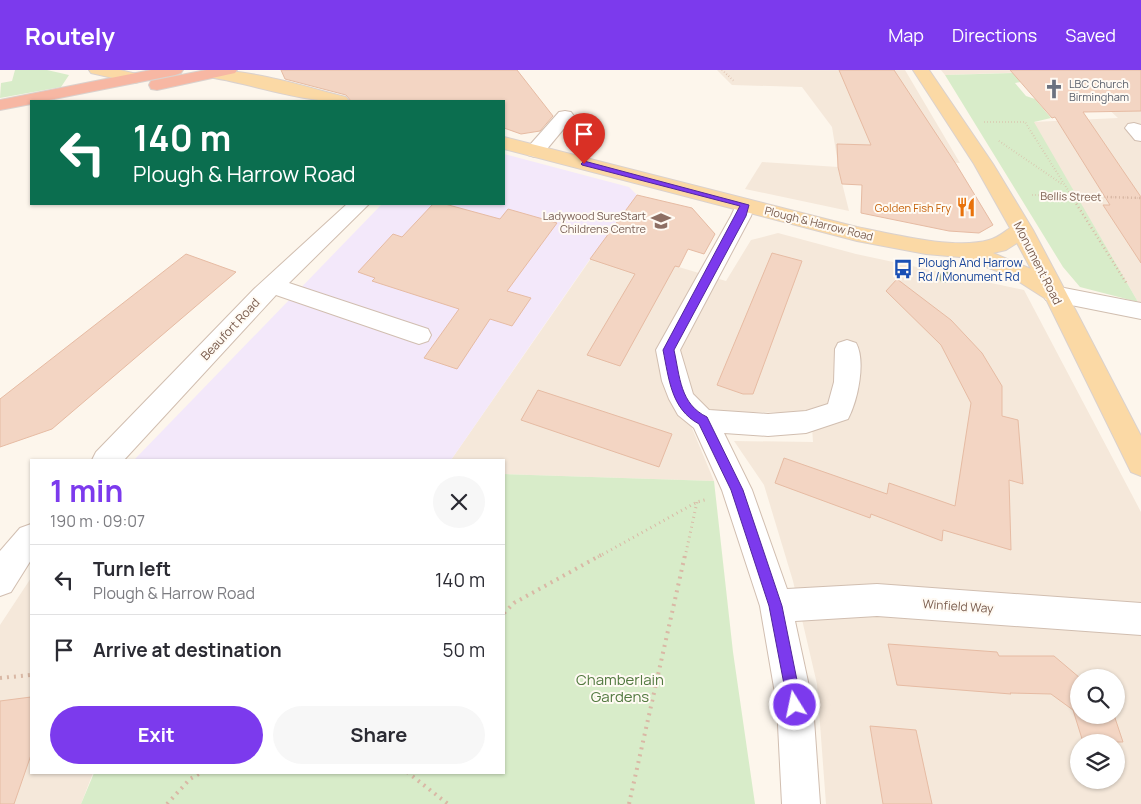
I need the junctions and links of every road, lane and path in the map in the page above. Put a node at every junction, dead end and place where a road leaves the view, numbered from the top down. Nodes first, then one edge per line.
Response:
1 (97, 70) edge
2 (175, 70) edge
3 (722, 70) edge
4 (921, 70) edge
5 (210, 71) edge
6 (79, 74) dead end
7 (135, 78) junction
8 (734, 82) dead end
9 (73, 96) edge
10 (41, 100) edge
11 (336, 100) edge
12 (30, 101) edge
13 (0, 105) edge
14 (949, 108) junction
15 (30, 111) edge
16 (565, 116) dead end
17 (0, 118) edge
18 (994, 138) dead end
19 (505, 143) edge
20 (535, 151) junction
21 (1065, 185) junction
22 (1001, 195) junction
23 (1072, 196) junction
24 (1141, 198) edge
25 (358, 205) edge
26 (745, 205) junction
27 (1022, 230) junction
28 (963, 249) junction
29 (272, 286) junction
30 (1130, 289) dead end
31 (1054, 294) junction
32 (1141, 311) edge
33 (419, 335) dead end
34 (847, 349) dead end
35 (704, 421) junction
36 (107, 459) edge
37 (1141, 464) edge
38 (737, 490) junction
39 (698, 502) junction
40 (16, 549) edge
41 (0, 582) edge
42 (776, 606) junction
43 (505, 612) edge
44 (1141, 619) edge
45 (30, 675) edge
46 (0, 678) edge
47 (199, 774) edge
48 (410, 774) edge
49 (167, 804) edge
50 (448, 804) edge
51 (629, 804) edge
52 (801, 804) edge

1 - 7 main road
2 - 7 highway
3 - 8 path
4 - 14 main road, Monument Road
5 - 7 highway
5 - 9 highway
5 - 11 main road
6 - 9 highway
7 - 9 highway
9 - 10 highway
12 - 13 highway
14 - 21 path
14 - 22 main road, Monument Road
15 - 17 highway
16 - 20 street
18 - 21 path
19 - 20 main road, Plough & Harrow Road
20 - 26 main road, Plough & Harrow Road
21 - 23 path
22 - 23 path, Bellis Street
22 - 27 main road, Monument Road
23 - 24 path, Bellis Street
23 - 30 path
25 - 29 street, Beaufort Road
26 - 28 main road, Plough & Harrow Road
26 - 35 street
27 - 28 main road, Plough & Harrow Road
27 - 31 main road, Monument Road
28 - 31 main road, Plough & Harrow Road
29 - 33 street
29 - 36 street, Beaufort Road
31 - 32 street
31 - 37 main road, Monument Road
34 - 35 street
35 - 38 street
38 - 39 path
38 - 42 street
39 - 43 path
39 - 51 path
40 - 41 street
42 - 44 street, Winfield Way
42 - 52 street
45 - 46 path
47 - 49 path
48 - 50 path

